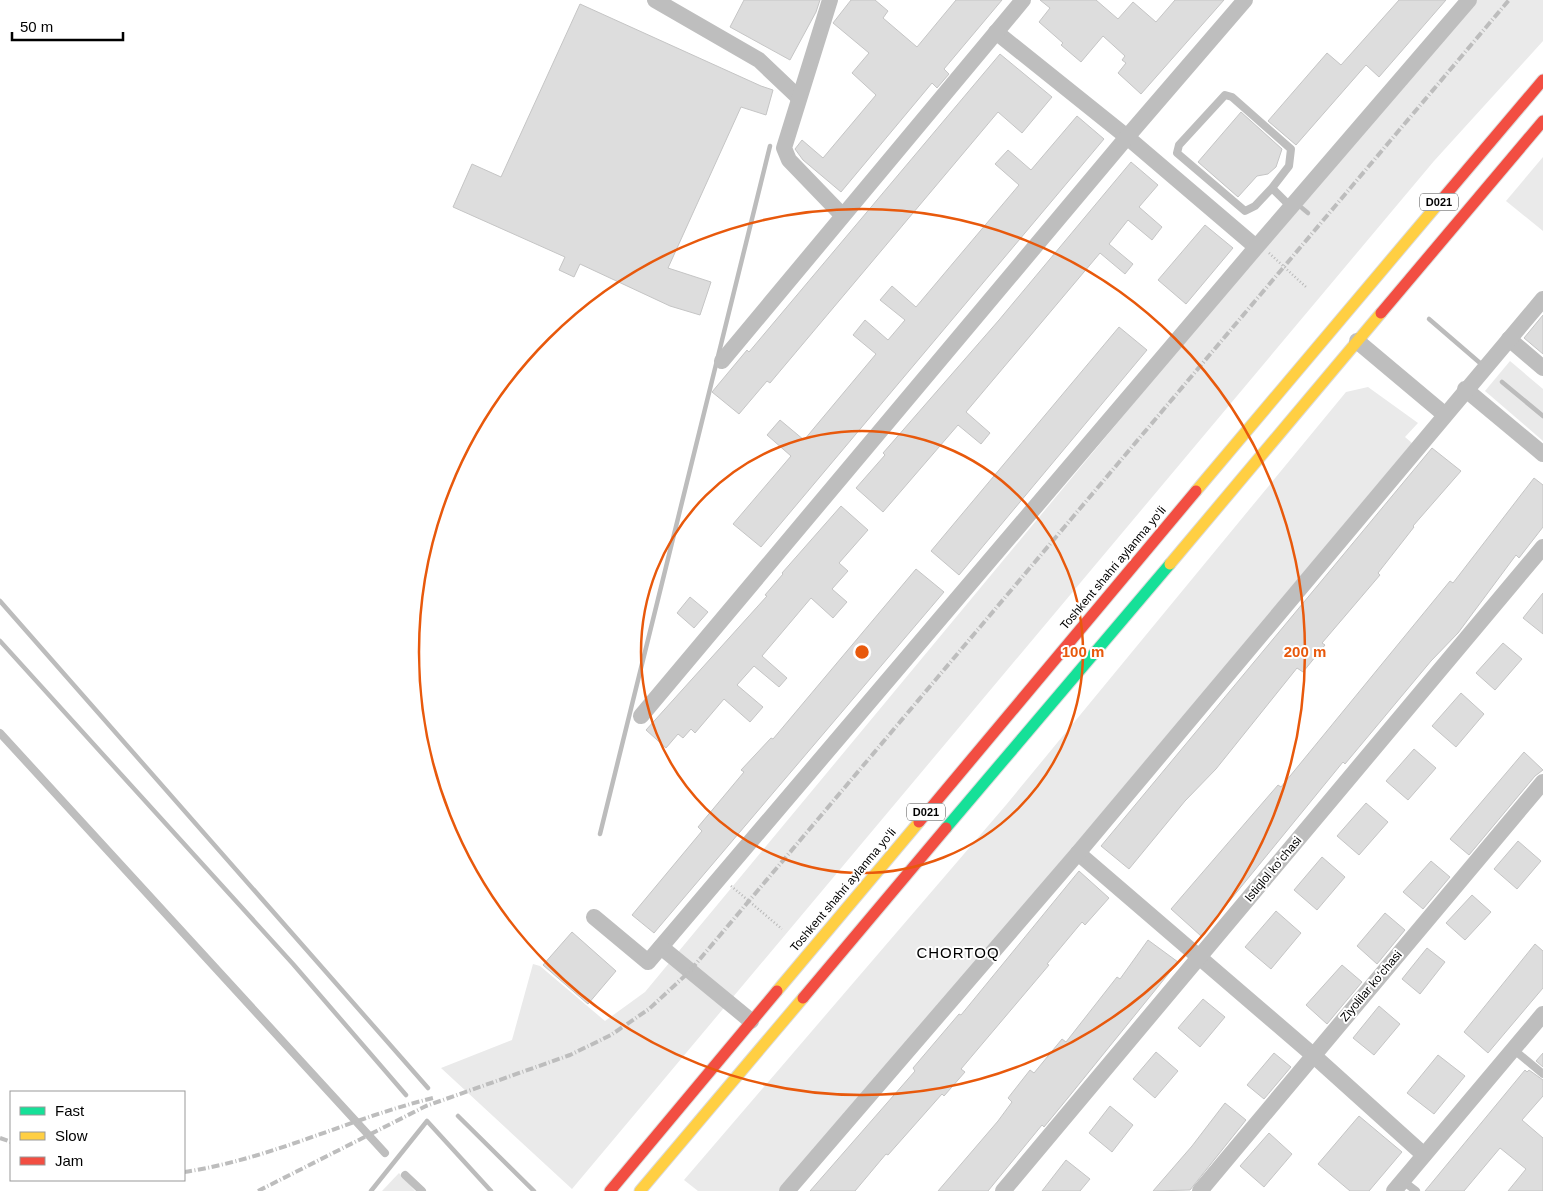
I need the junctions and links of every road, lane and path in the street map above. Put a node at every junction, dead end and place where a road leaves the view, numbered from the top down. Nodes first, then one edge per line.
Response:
1 (655, 0) edge
2 (830, 0) edge
3 (1022, 0) edge
4 (1245, 0) edge
5 (1469, 0) edge
6 (996, 32) junction
7 (1543, 80) edge
8 (799, 98) junction
9 (1543, 121) edge
10 (1127, 137) junction
11 (1272, 188) junction
12 (1291, 207) junction
13 (842, 215) junction
14 (1258, 245) junction
15 (1306, 287) dead end
16 (1543, 299) edge
17 (1336, 324) junction
18 (1348, 339) junction
19 (1509, 339) junction
20 (722, 361) dead end
21 (1543, 368) edge
22 (1465, 389) junction
23 (1444, 414) junction
24 (1543, 454) edge
25 (1543, 548) edge
26 (641, 716) dead end
27 (0, 733) edge
28 (1543, 782) edge
29 (1078, 853) junction
30 (720, 877) junction
31 (594, 917) dead end
32 (782, 929) dead end
33 (661, 947) junction
34 (1198, 958) junction
35 (1543, 1014) edge
36 (751, 1021) junction
37 (1514, 1049) junction
38 (1313, 1056) junction
39 (1543, 1074) edge
40 (384, 1153) dead end
41 (1424, 1156) junction
42 (405, 1174) dead end
43 (1399, 1186) edge
44 (422, 1191) edge
45 (610, 1191) edge
46 (640, 1191) edge
47 (787, 1191) edge
48 (1003, 1191) edge
49 (1200, 1191) edge
50 (1416, 1191) edge

1 - 8 street
2 - 8 street
3 - 6 street
4 - 10 street
5 - 12 street
6 - 10 street
6 - 13 street
7 - 17 highway, Toshkent shahri aylanma yoʻli / D021
8 - 13 street
9 - 18 highway, D021
10 - 14 street
10 - 26 street
11 - 11 lane
11 - 12 lane
12 - 14 street
13 - 20 street
14 - 15 path
14 - 30 street
16 - 19 street
17 - 18 highway
17 - 36 highway, Toshkent shahri aylanma yoʻli / D021
18 - 23 street
18 - 46 highway, D021
19 - 21 street
19 - 22 street
22 - 23 street
22 - 24 street
23 - 29 street
25 - 34 street, Istiqlol koʻchasi
27 - 40 lane
28 - 38 street, Ziyolilar koʻchasi
29 - 34 street
29 - 47 street
30 - 32 path
30 - 33 street
31 - 33 street
33 - 36 street
34 - 38 street
34 - 48 street, Istiqlol koʻchasi
35 - 37 street
36 - 45 highway, Toshkent shahri aylanma yoʻli / D021
37 - 39 lane
37 - 41 street
38 - 41 street
38 - 49 street, Ziyolilar koʻchasi
41 - 43 street
42 - 44 lane
43 - 50 lane

